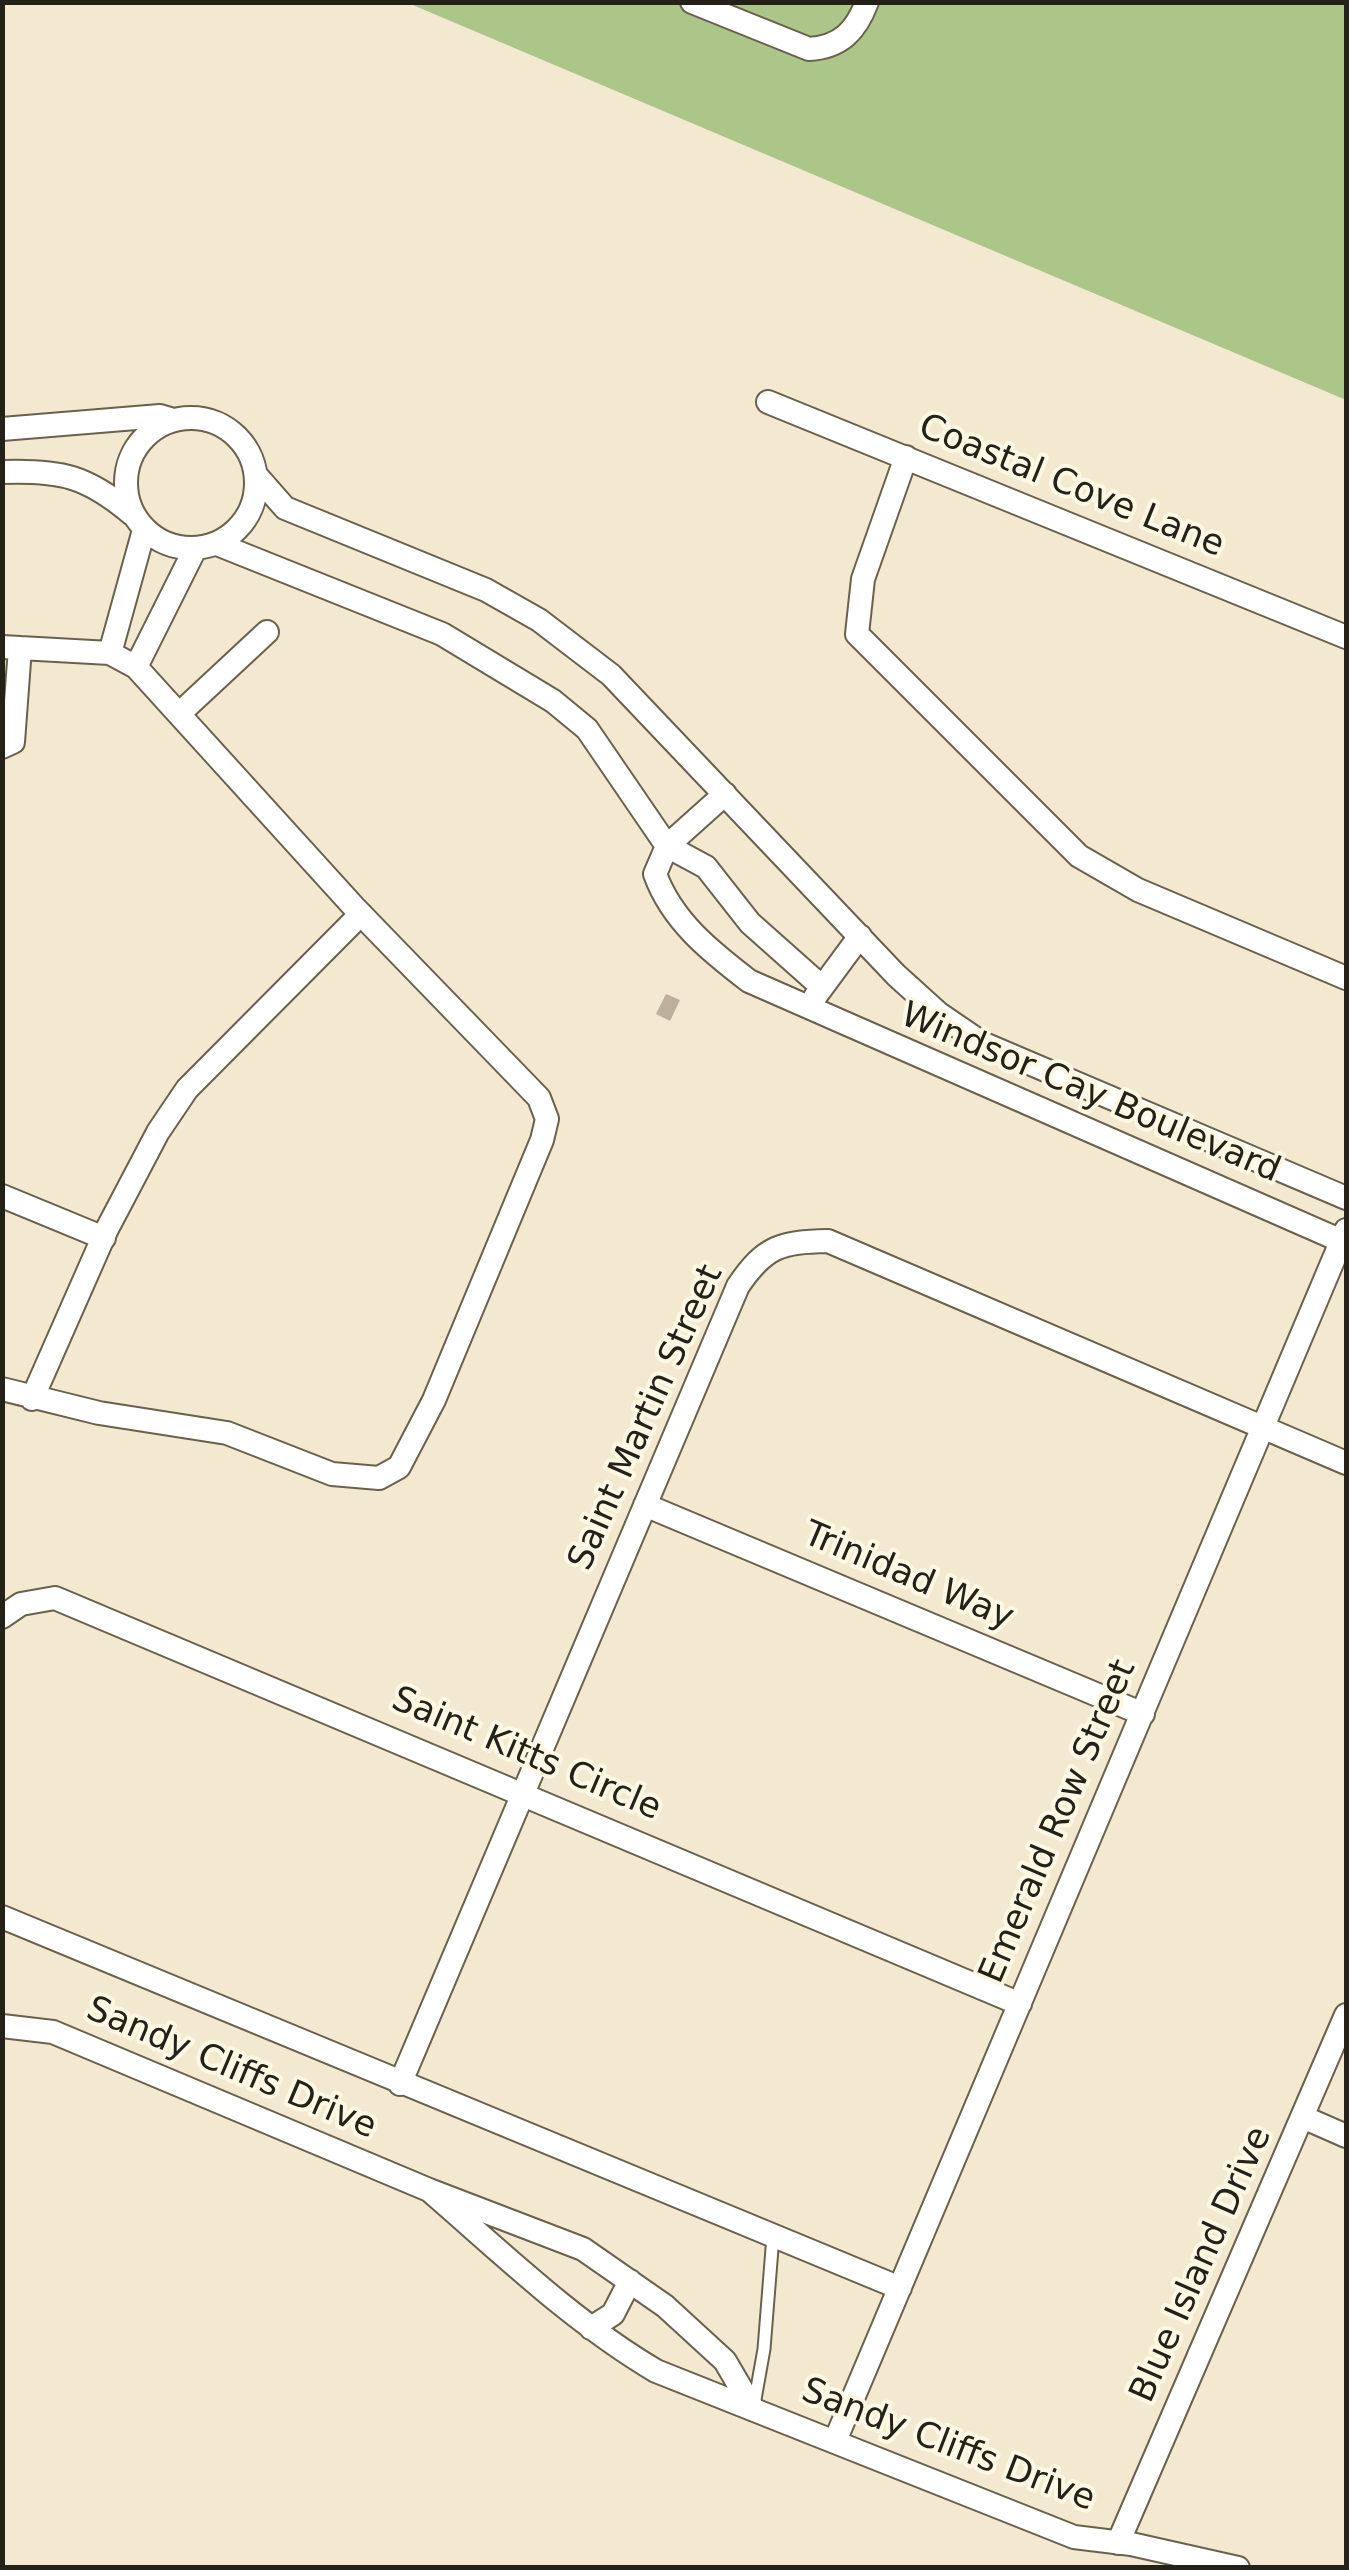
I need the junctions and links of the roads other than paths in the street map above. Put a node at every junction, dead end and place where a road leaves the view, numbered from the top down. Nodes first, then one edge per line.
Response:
1 (692, 2) edge
2 (868, 2) edge
3 (768, 402) dead end
4 (174, 420) junction
5 (2, 429) edge
6 (906, 458) junction
7 (2, 472) edge
8 (256, 475) junction
9 (139, 524) junction
10 (205, 546) junction
11 (267, 632) dead end
12 (1346, 637) edge
13 (11, 647) edge
14 (110, 654) junction
15 (136, 667) junction
16 (180, 713) junction
17 (2, 747) edge
18 (725, 794) junction
19 (667, 846) junction
20 (361, 914) junction
21 (860, 936) junction
22 (1346, 978) edge
23 (822, 987) junction
24 (807, 1008) junction
25 (2, 1196) edge
26 (1346, 1198) edge
27 (104, 1238) junction
28 (1345, 1238) edge
29 (2, 1389) edge
30 (32, 1398) junction
31 (1264, 1429) junction
32 (1346, 1463) edge
33 (645, 1505) junction
34 (2, 1617) edge
35 (1143, 1714) junction
36 (524, 1792) junction
37 (2, 1917) edge
38 (1020, 2004) junction
39 (1346, 2015) edge
40 (2, 2026) edge
41 (400, 2084) junction
42 (1305, 2118) junction
43 (1346, 2136) edge
44 (429, 2190) junction
45 (772, 2236) junction
46 (630, 2281) junction
47 (900, 2288) junction
48 (591, 2328) junction
49 (753, 2409) junction
50 (835, 2441) junction
51 (1118, 2542) junction
52 (1238, 2568) edge

1 - 2 street
3 - 6 street, Coastal Cove Lane
4 - 5 street, Windsor Cay Boulevard
4 - 8 street, Windsor Cay Boulevard
4 - 9 street
6 - 12 street, Coastal Cove Lane
6 - 22 street
7 - 9 street
8 - 10 street
8 - 18 street, Windsor Cay Boulevard
9 - 10 street
9 - 14 street
10 - 15 street
10 - 19 street
11 - 16 street
13 - 14 street
13 - 17 street
14 - 15 street
15 - 16 street
16 - 20 street
18 - 19 street
18 - 21 street, Windsor Cay Boulevard
19 - 23 street
19 - 24 street, Windsor Cay Boulevard
20 - 27 street
20 - 30 street
21 - 23 street
21 - 26 street, Windsor Cay Boulevard
23 - 24 street
24 - 28 street, Windsor Cay Boulevard
25 - 27 street
27 - 30 street
28 - 31 street, Emerald Row Street
29 - 30 street
31 - 32 street, Saint Martin Street
31 - 33 street, Saint Martin Street
31 - 35 street, Emerald Row Street
33 - 35 street, Trinidad Way
33 - 36 street, Saint Martin Street
34 - 36 street, Saint Kitts Circle
35 - 38 street, Emerald Row Street
36 - 38 street, Saint Kitts Circle
36 - 41 street, Saint Martin Street
37 - 41 street
38 - 47 street, Emerald Row Street
39 - 42 street, Blue Island Drive
40 - 44 street, Sandy Cliffs Drive
41 - 45 street
42 - 43 street
42 - 51 street, Blue Island Drive
44 - 46 street, Sandy Cliffs Drive
44 - 48 street, Sandy Cliffs Drive
45 - 47 street
45 - 49 lane
46 - 48 street
46 - 49 street, Sandy Cliffs Drive
47 - 50 street, Emerald Row Street
48 - 49 street, Sandy Cliffs Drive
49 - 50 street, Sandy Cliffs Drive
50 - 51 street, Sandy Cliffs Drive
51 - 52 street, Sandy Cliffs Drive

